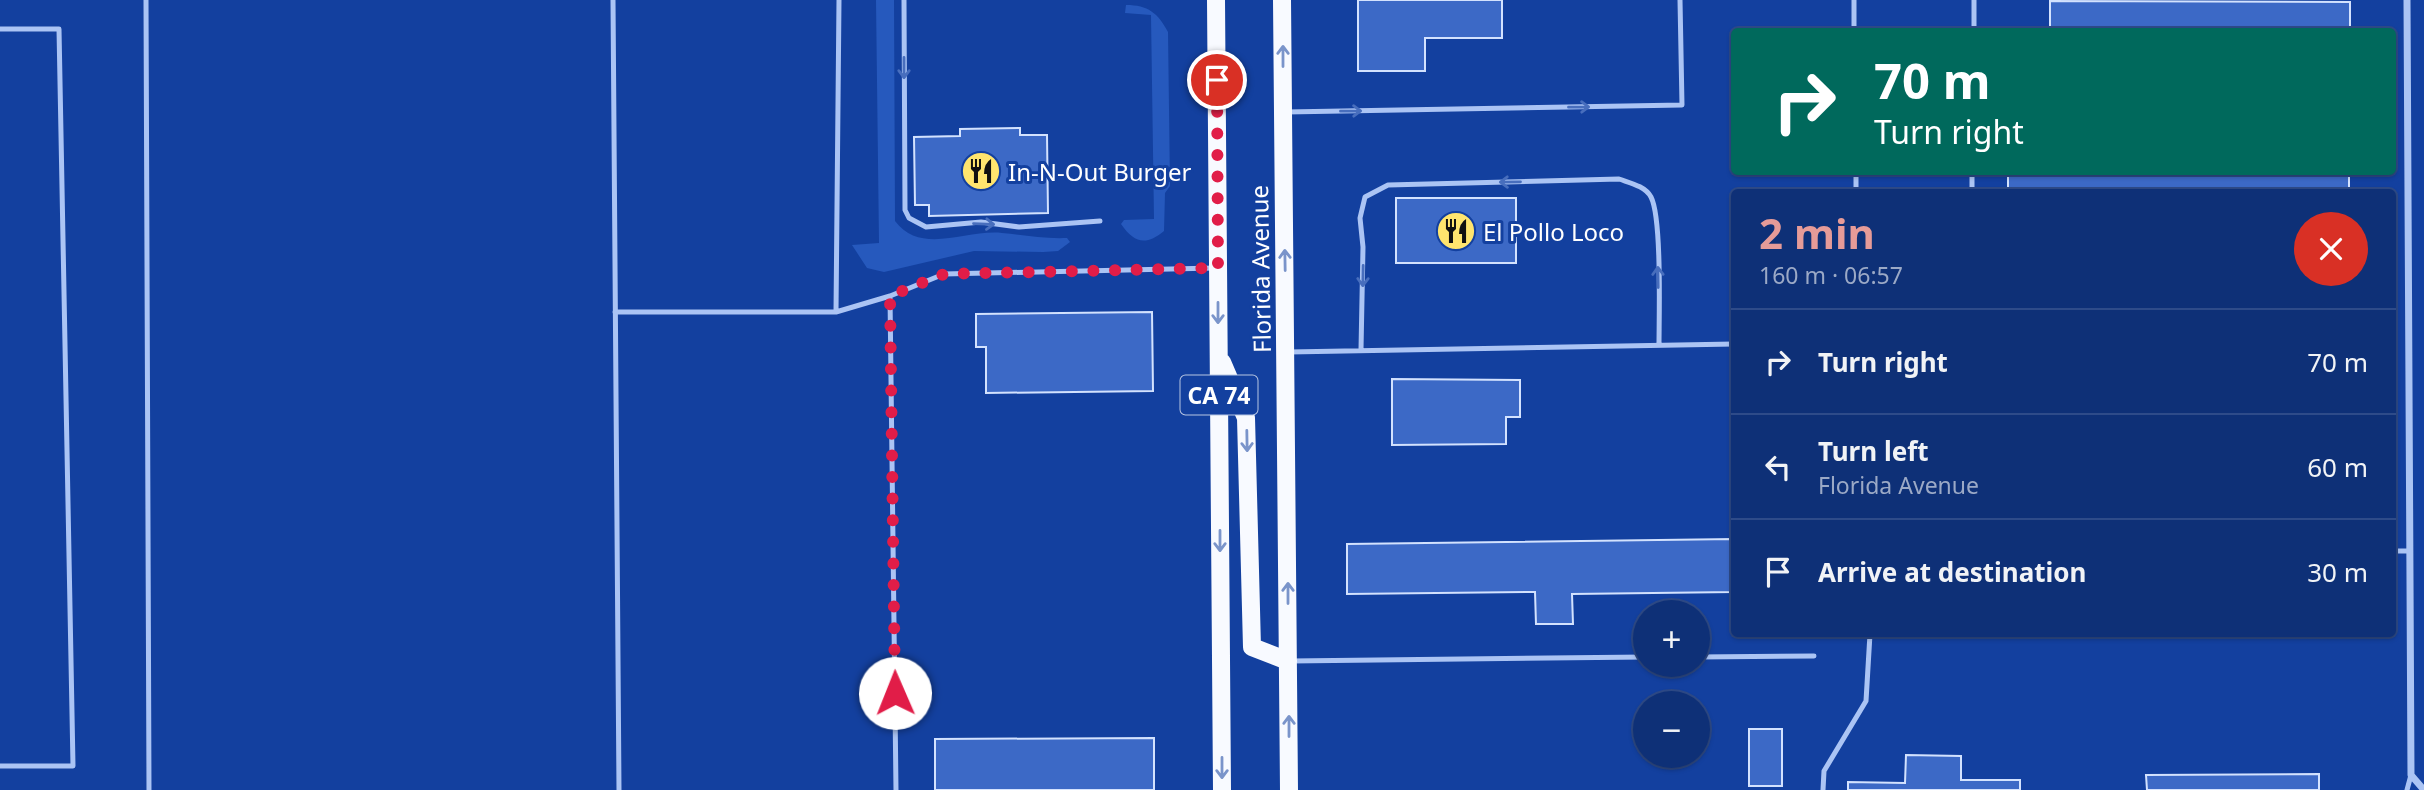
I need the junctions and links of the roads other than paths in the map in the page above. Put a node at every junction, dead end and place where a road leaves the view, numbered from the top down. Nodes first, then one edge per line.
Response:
1 (146, 0) edge
2 (613, 0) edge
3 (839, 0) edge
4 (904, 0) edge
5 (1216, 0) edge
6 (1282, 0) edge
7 (1680, 0) edge
8 (1854, 0) edge
9 (1974, 0) edge
10 (2407, 0) edge
11 (1854, 28) edge
12 (1974, 28) edge
13 (0, 29) edge
14 (1283, 112) junction
15 (1100, 221) dead end
16 (1218, 268) junction
17 (890, 296) junction
18 (615, 312) junction
19 (836, 312) junction
20 (1731, 344) edge
21 (1659, 345) junction
22 (1361, 350) junction
23 (1286, 352) junction
24 (1219, 354) junction
25 (2396, 551) edge
26 (2410, 551) junction
27 (1870, 637) edge
28 (1814, 656) dead end
29 (1633, 657) edge
30 (1710, 657) edge
31 (1288, 661) junction
32 (0, 766) edge
33 (2411, 775) junction
34 (149, 790) edge
35 (619, 790) edge
36 (896, 790) edge
37 (1222, 790) edge
38 (1289, 790) edge
39 (1823, 790) edge
40 (2407, 790) edge
41 (2424, 790) edge

1 - 34 lane
2 - 18 lane
3 - 19 lane
4 -> 15 lane
5 - 16 main road, Florida Avenue / CA 74
14 -> 6 main road, Florida Avenue
14 -> 7 lane
8 - 11 lane
9 - 12 lane
10 - 26 street
13 - 32 lane
23 -> 14 main road, Florida Avenue
16 - 17 lane
16 -> 24 main road, Florida Avenue / CA 74
17 - 19 lane
17 - 36 lane
18 - 19 lane
18 - 35 lane
20 - 21 lane
21 - 22 lane
21 -> 22 lane
22 - 23 lane
31 -> 23 main road, Florida Avenue
24 -> 31 main road
24 -> 37 main road, Florida Avenue / CA 74
25 - 26 lane
26 - 33 street
27 - 39 lane
28 - 30 lane
29 - 31 lane
38 -> 31 main road, Florida Avenue
33 - 40 lane
33 - 41 street

